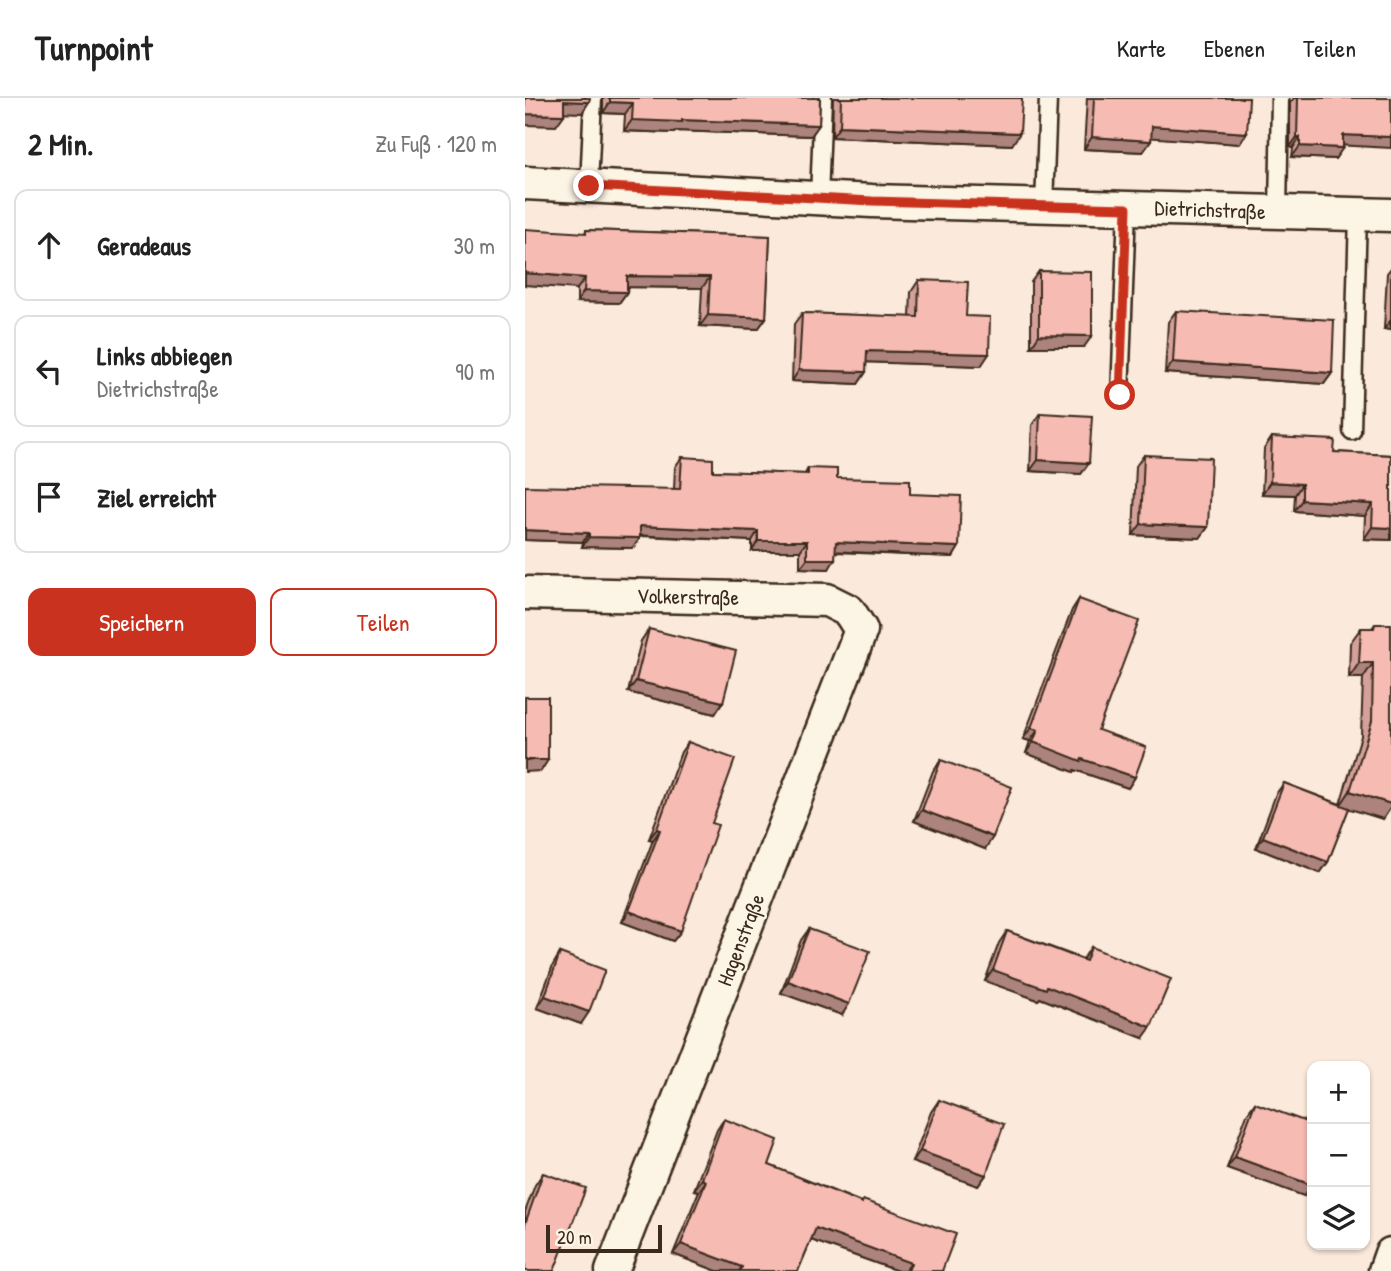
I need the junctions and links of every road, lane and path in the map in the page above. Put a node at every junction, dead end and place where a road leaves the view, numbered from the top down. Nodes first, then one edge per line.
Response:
1 (593, 98) edge
2 (823, 98) edge
3 (1048, 98) edge
4 (1280, 98) edge
5 (525, 183) edge
6 (589, 186) junction
7 (819, 198) junction
8 (1044, 206) junction
9 (1127, 208) junction
10 (1278, 212) junction
11 (1359, 214) junction
12 (1391, 215) edge
13 (1120, 395) dead end
14 (1352, 430) dead end
15 (525, 593) edge
16 (849, 611) joint
17 (1391, 1254) edge
18 (612, 1271) edge
19 (1385, 1271) edge

1 - 6 lane
2 - 7 lane
3 - 8 lane
4 - 10 lane
5 - 6 street, Dietrichstraße
6 - 7 street, Dietrichstraße
7 - 8 street, Dietrichstraße
8 - 9 street, Dietrichstraße
9 - 10 street, Dietrichstraße
9 - 13 lane
10 - 11 street, Dietrichstraße
11 - 12 street, Dietrichstraße
11 - 14 lane
15 - 16 street, Volkerstraße
16 - 18 street, Hagenstraße
17 - 19 street

